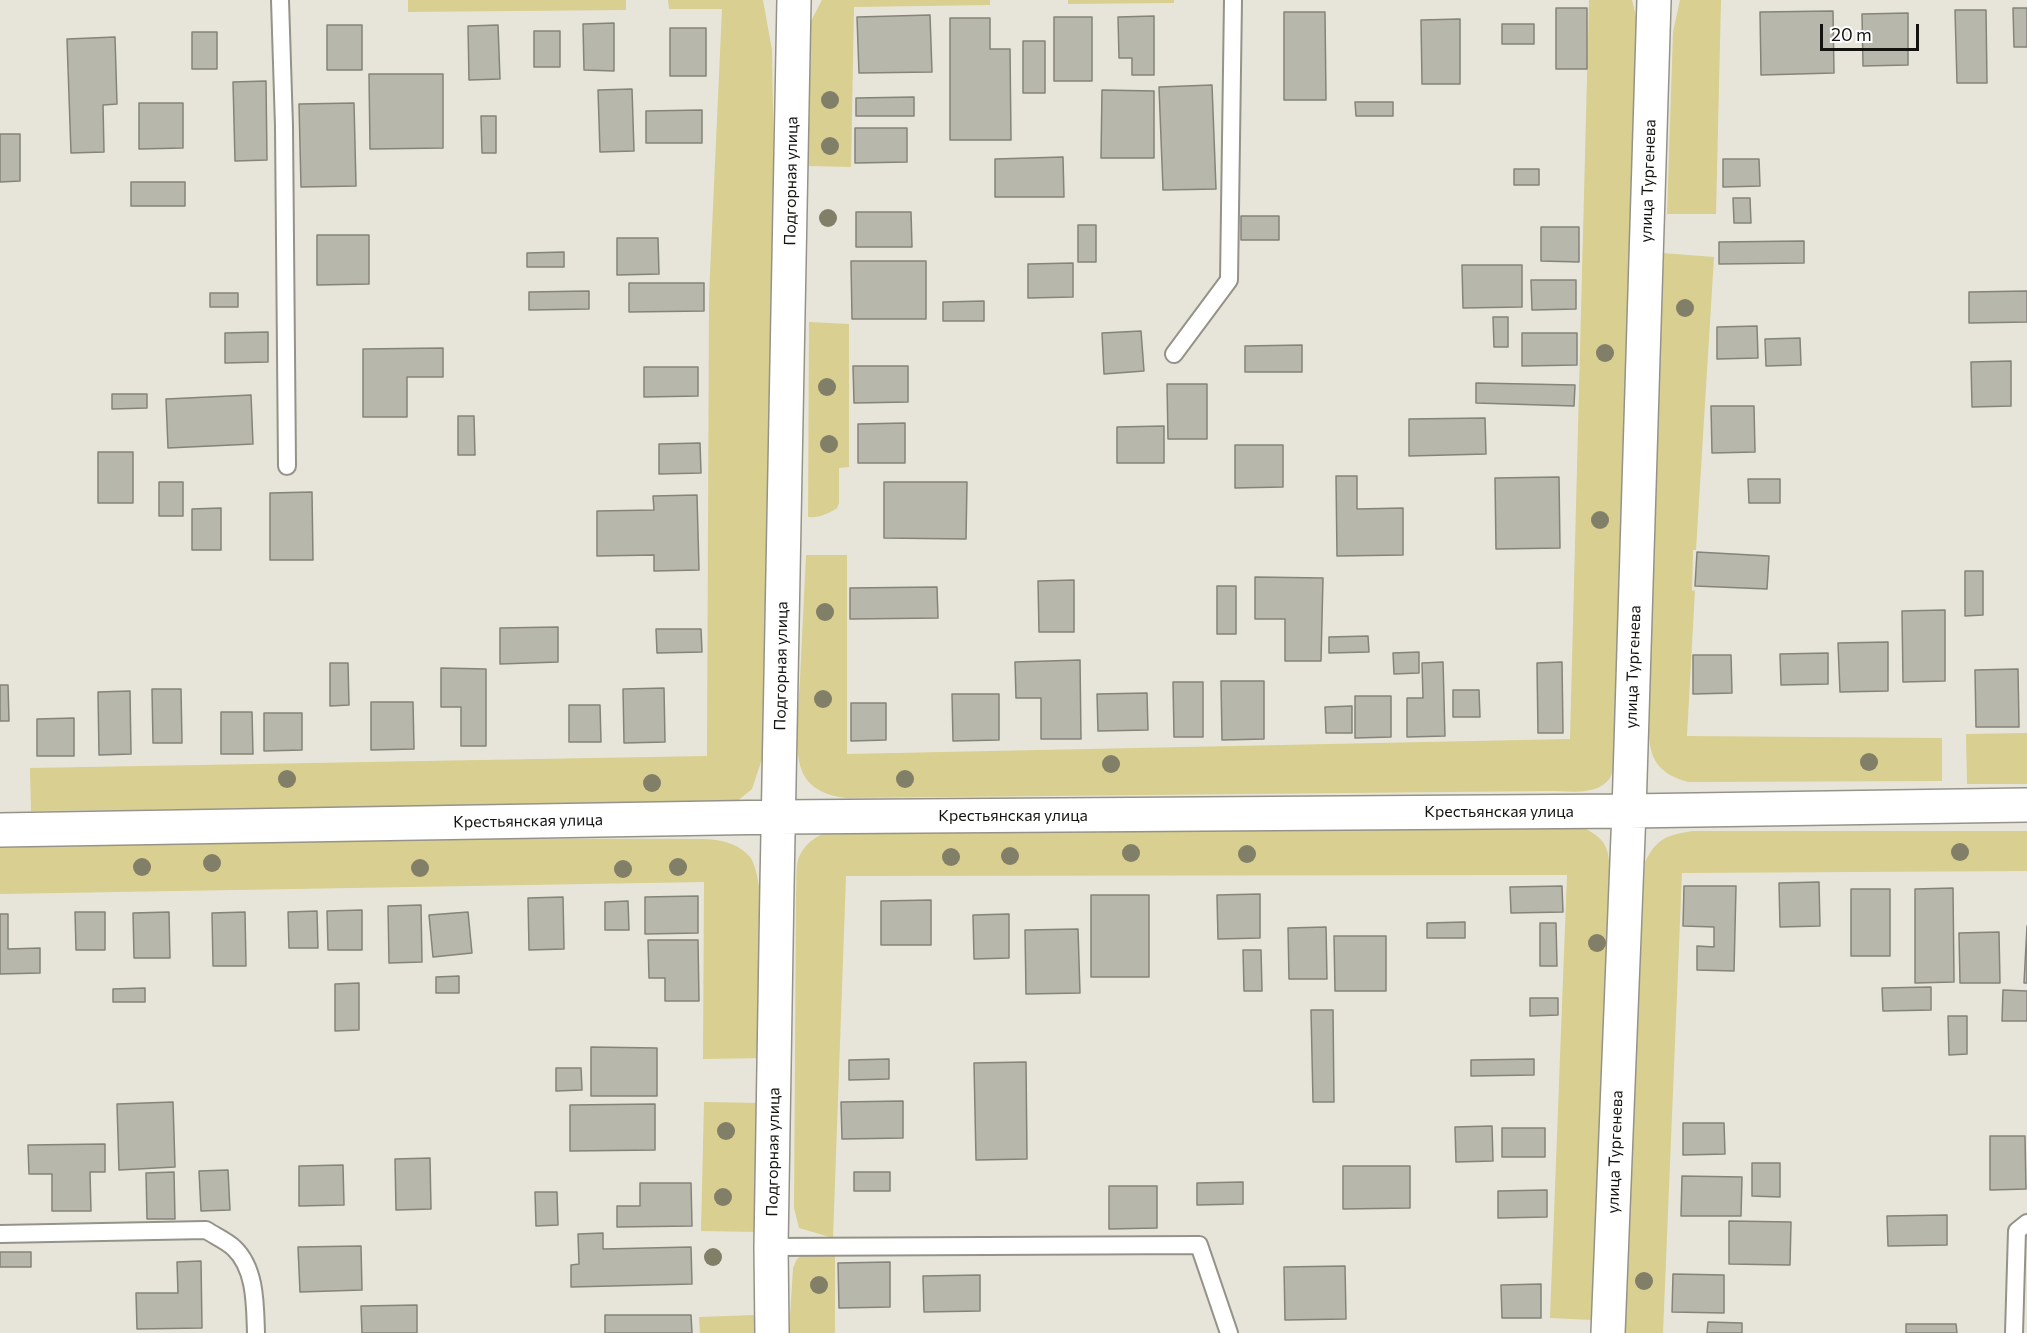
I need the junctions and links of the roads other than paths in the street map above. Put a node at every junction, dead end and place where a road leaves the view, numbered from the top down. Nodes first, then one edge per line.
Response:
1 (280, 0) edge
2 (794, 0) edge
3 (1233, 0) edge
4 (1654, 0) edge
5 (1174, 354) dead end
6 (287, 466) dead end
7 (2027, 805) edge
8 (1629, 811) junction
9 (778, 817) junction
10 (0, 830) edge
11 (2027, 1223) edge
12 (0, 1234) edge
13 (771, 1247) junction
14 (256, 1333) edge
15 (772, 1333) edge
16 (1229, 1333) edge
17 (1608, 1333) edge
18 (2014, 1333) edge

1 - 6 lane
2 - 9 street, Подгорная улица
3 - 5 lane
4 - 8 street, улица Тургенева
7 - 8 street, Крестьянская улица
8 - 9 street, Крестьянская улица
8 - 17 street, улица Тургенева
9 - 10 street, Крестьянская улица
9 - 13 street, Подгорная улица
11 - 18 lane
12 - 14 lane
13 - 15 street, Подгорная улица
13 - 16 lane

